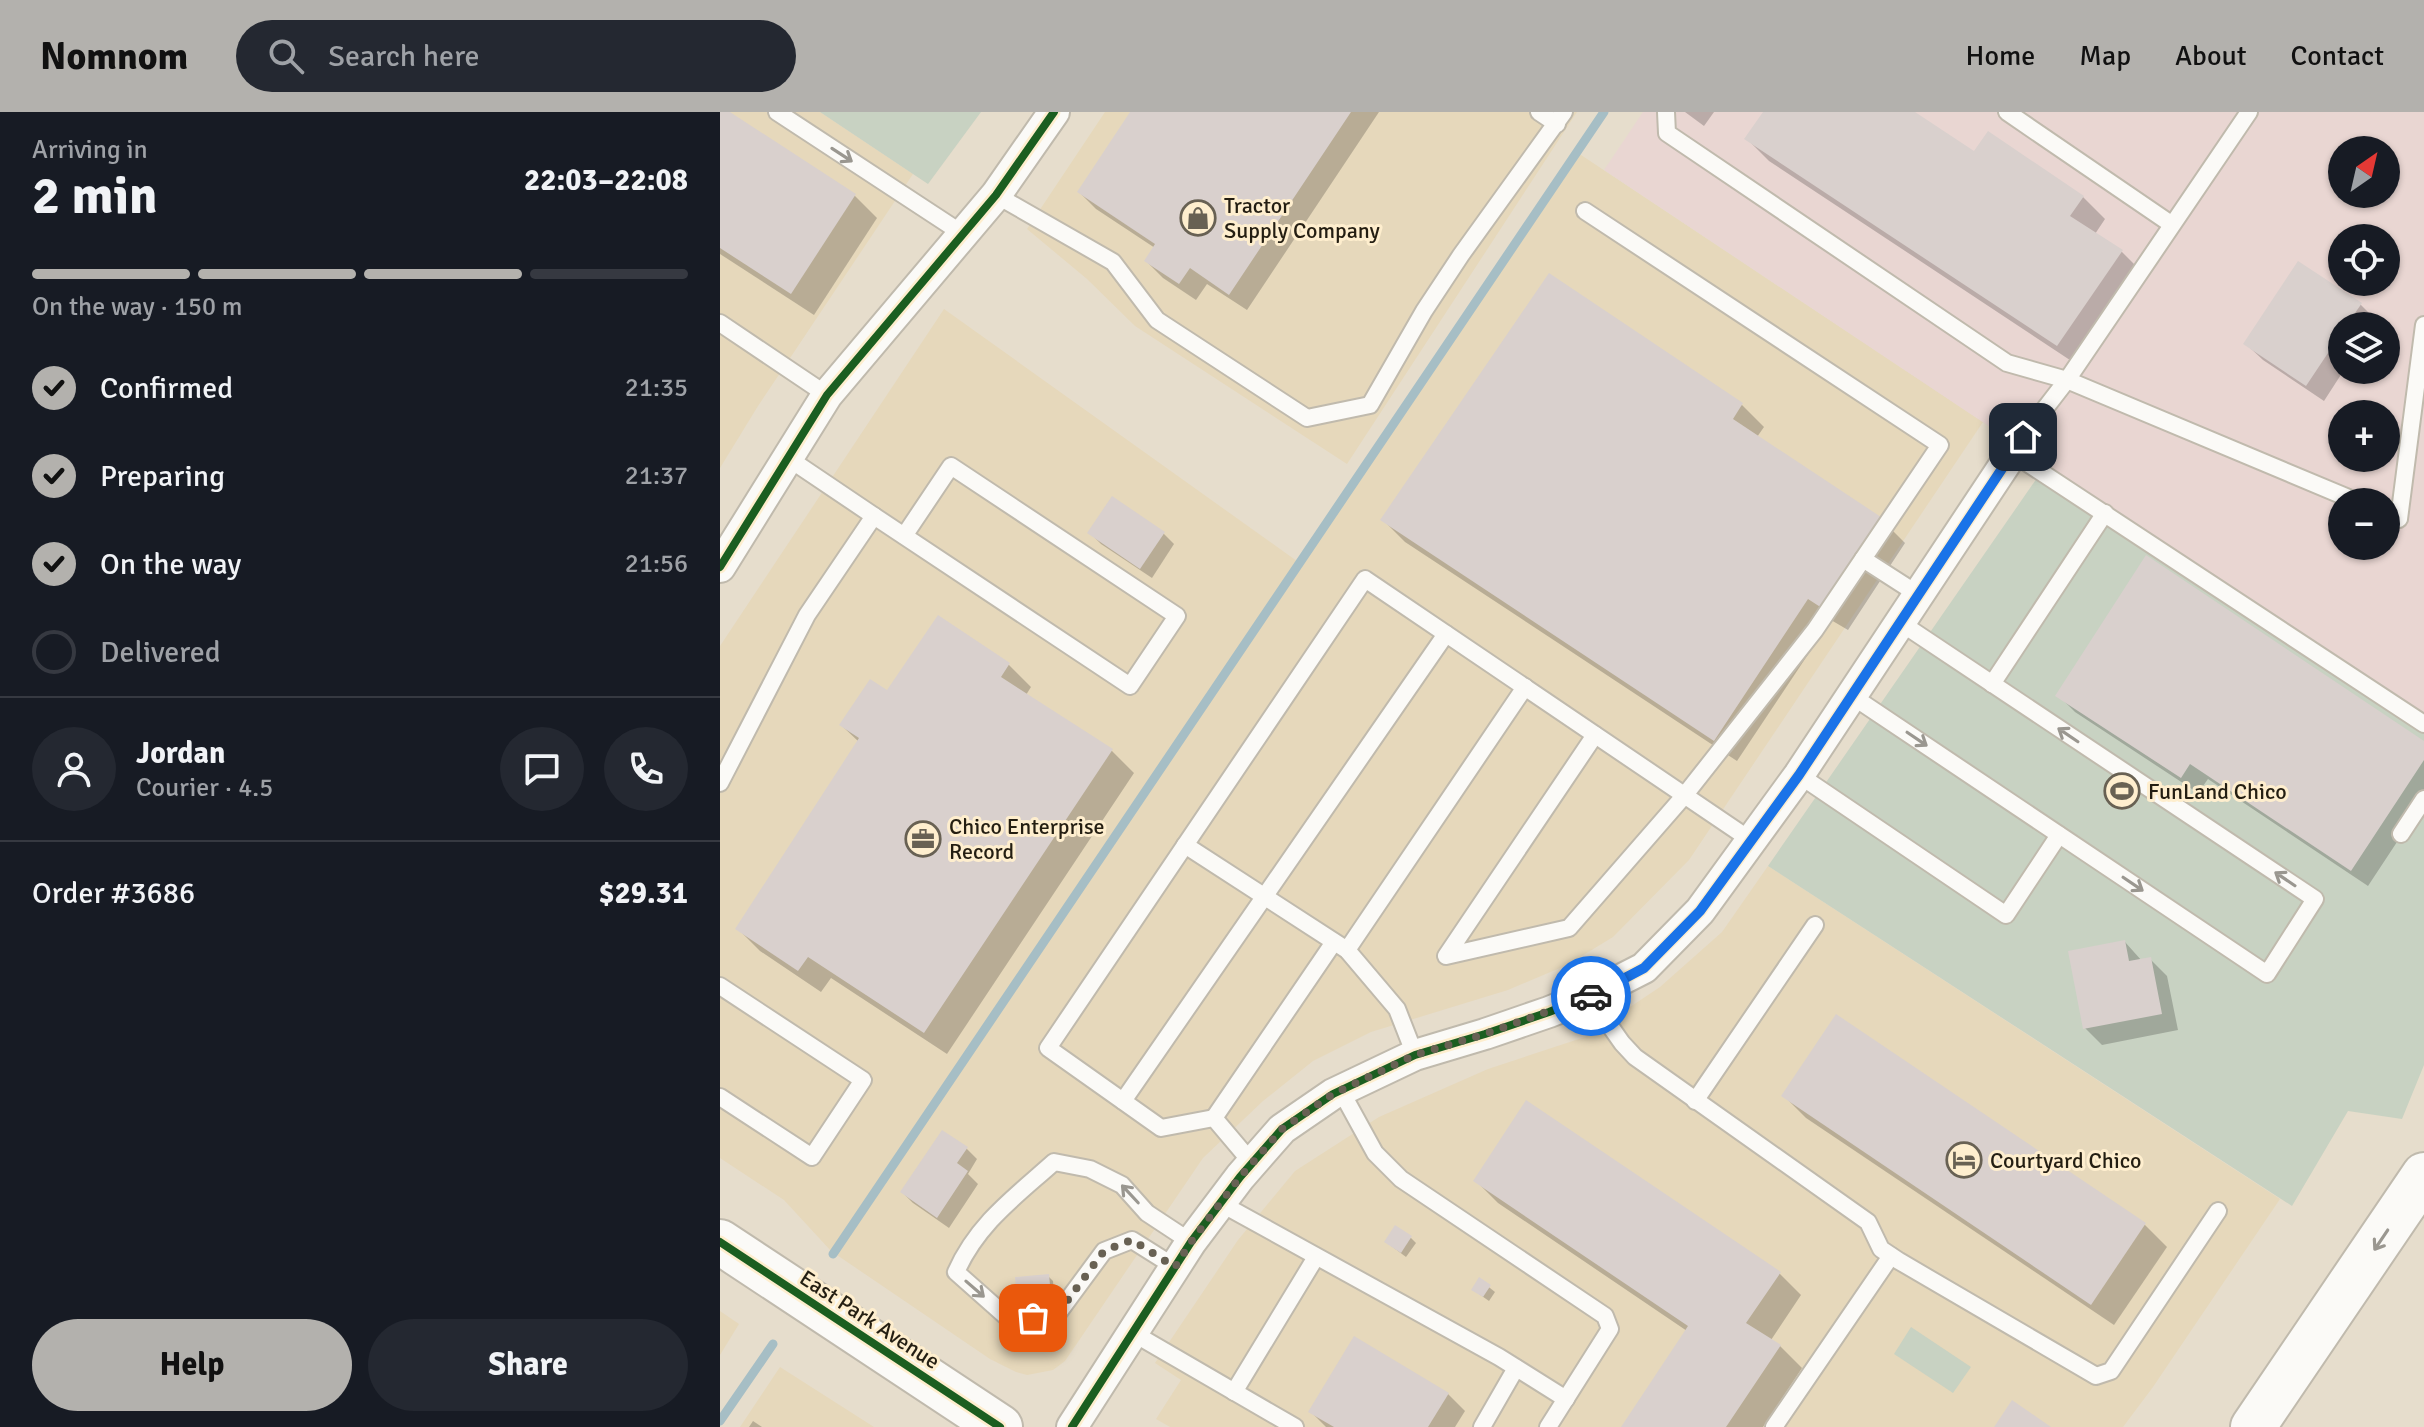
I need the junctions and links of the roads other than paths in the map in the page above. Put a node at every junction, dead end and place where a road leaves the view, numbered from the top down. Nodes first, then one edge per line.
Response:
1 (777, 112) edge
2 (1054, 112) edge
3 (1539, 112) edge
4 (1666, 112) edge
5 (2007, 112) edge
6 (2249, 112) edge
7 (1561, 118) edge
8 (996, 195) junction
9 (1585, 211) dead end
10 (2171, 224) junction
11 (963, 234) junction
12 (720, 323) edge
13 (2424, 325) edge
14 (2067, 380) junction
15 (827, 395) junction
16 (2017, 445) junction
17 (788, 458) junction
18 (2328, 489) edge
19 (2400, 511) edge
20 (2105, 513) junction
21 (874, 516) junction
22 (904, 536) junction
23 (1863, 559) junction
24 (720, 567) edge
25 (1919, 595) junction
26 (1901, 623) junction
27 (1446, 634) junction
28 (1992, 684) junction
29 (1525, 687) junction
30 (1852, 696) junction
31 (2424, 724) edge
32 (1595, 735) junction
33 (1799, 775) junction
34 (720, 783) edge
35 (1684, 796) junction
36 (2424, 799) edge
37 (2401, 834) dead end
38 (2059, 835) junction
39 (1752, 841) junction
40 (1185, 845) junction
41 (1264, 897) junction
42 (1815, 925) dead end
43 (1340, 946) junction
44 (720, 986) edge
45 (1589, 996) junction
46 (1415, 1055) junction
47 (1341, 1091) junction
48 (720, 1097) edge
49 (1123, 1101) junction
50 (1695, 1101) junction
51 (1214, 1118) junction
52 (1252, 1163) junction
53 (2424, 1175) edge
54 (1220, 1203) junction
55 (2218, 1211) dead end
56 (720, 1242) edge
57 (1183, 1254) junction
58 (1891, 1256) junction
59 (1316, 1257) junction
60 (1133, 1333) junction
61 (1516, 1368) junction
62 (1234, 1392) junction
63 (1566, 1399) junction
64 (1000, 1427) edge
65 (1072, 1427) edge
66 (1295, 1427) edge
67 (1482, 1427) edge
68 (1548, 1427) edge
69 (1774, 1427) edge
70 (2253, 1427) edge

1 -> 11 lane
2 - 8 street
3 - 7 lane
4 - 14 lane
5 - 10 lane
6 - 10 lane
7 - 8 lane
8 - 11 street
9 - 23 lane
10 - 14 lane
11 - 15 street
12 - 15 lane
13 - 19 lane
14 - 16 lane
14 - 18 lane
15 - 17 street
16 - 20 lane
16 - 25 street
17 - 21 lane
17 - 24 street
20 - 28 lane
20 - 31 lane
21 - 22 lane
21 - 34 lane
22 - 22 lane
23 - 25 lane
23 - 35 lane
25 - 26 street
26 - 28 lane
26 - 30 street
27 - 29 lane
27 - 40 lane
27 - 41 lane
38 -> 28 lane
29 - 32 lane
29 - 43 lane
30 - 33 street
30 -> 38 lane
32 - 35 lane
32 - 35 lane
33 - 38 lane
33 - 39 street
35 - 39 lane
36 - 37 lane
39 - 45 street
40 - 41 lane
40 - 49 lane
41 - 43 lane
41 - 49 lane
42 - 50 lane
43 - 46 lane
43 - 51 lane
44 - 48 lane
45 - 46 street
45 - 50 lane
46 - 47 street
47 - 52 street
47 - 63 lane
49 - 51 lane
50 - 58 lane
51 - 52 lane
52 - 54 street
53 -> 70 main road
54 - 57 street
54 - 59 lane
55 - 58 lane
56 - 64 main road, East Park Avenue
57 -> 57 lane
57 - 60 street
58 - 69 lane
59 - 61 lane
59 - 62 lane
60 - 62 lane
60 - 65 street
61 - 63 lane
61 - 67 lane
62 - 66 lane
63 - 68 lane

